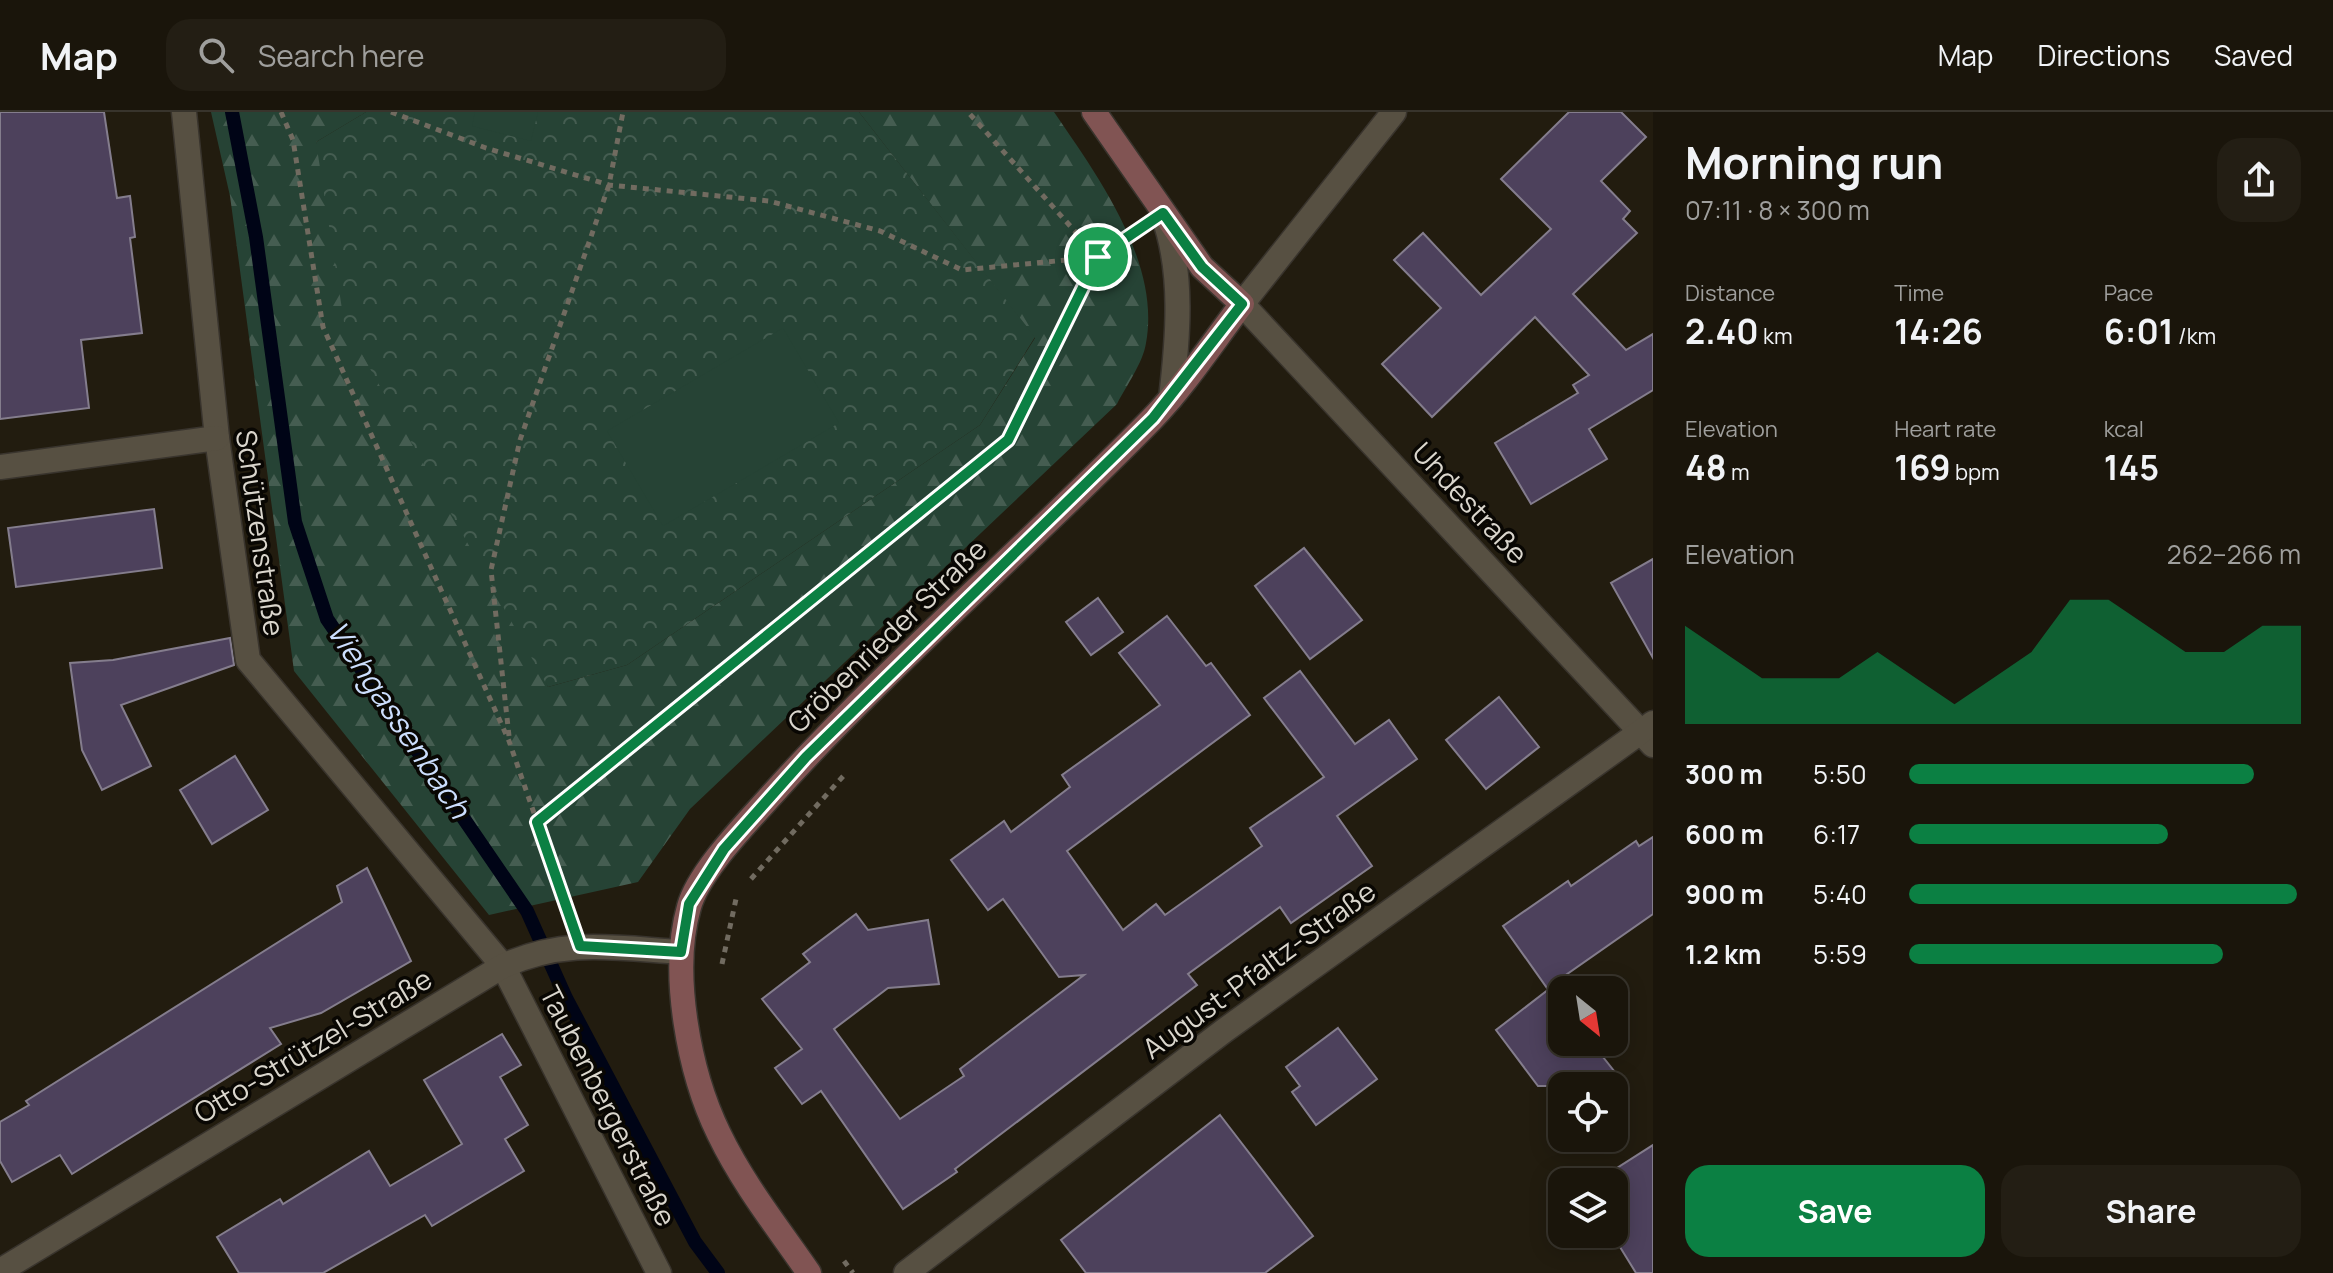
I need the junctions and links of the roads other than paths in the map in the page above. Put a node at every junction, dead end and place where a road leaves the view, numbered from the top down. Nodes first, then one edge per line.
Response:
1 (184, 112) edge
2 (1094, 112) edge
3 (1394, 112) edge
4 (1163, 213) junction
5 (1242, 304) junction
6 (1171, 398) junction
7 (217, 438) junction
8 (0, 467) edge
9 (1648, 732) edge
10 (681, 952) junction
11 (514, 961) junction
12 (0, 1271) edge
13 (659, 1273) edge
14 (809, 1273) edge
15 (906, 1273) edge

1 - 7 street, Schützenstraße
2 - 4 street
3 - 5 street
4 - 5 street
4 - 6 street
5 - 6 street, Gröbenrieder Straße
5 - 9 street, Uhdestraße
6 - 10 street, Gröbenrieder Straße
7 - 8 street
7 - 11 street, Schützenstraße
9 - 15 street, August-Pfaltz-Straße
10 - 11 street, Otto-Strützel-Straße
10 - 14 street, Gröbenrieder Straße
11 - 12 street, Otto-Strützel-Straße
11 - 13 street, Taubenbergerstraße

